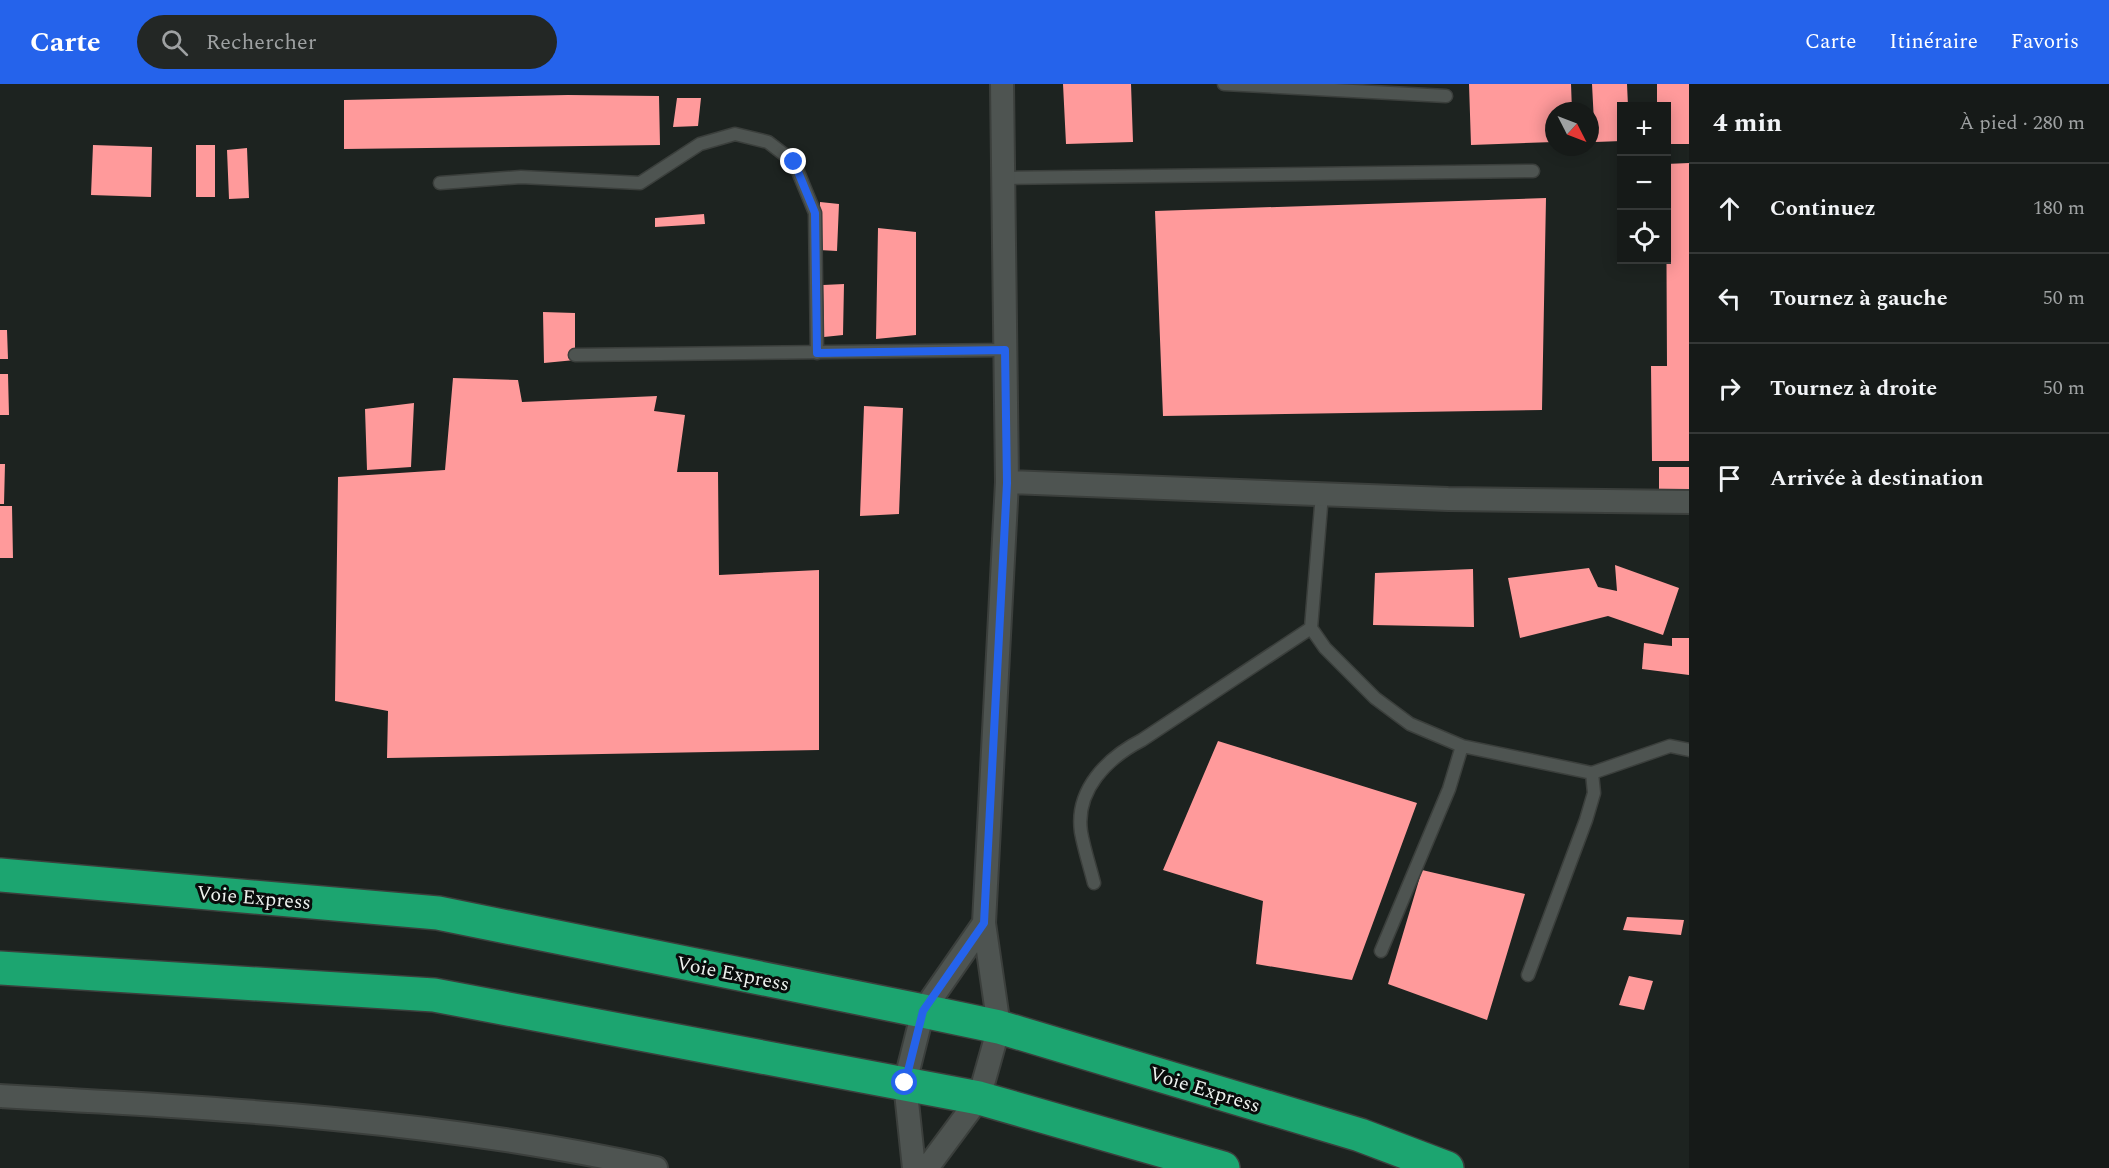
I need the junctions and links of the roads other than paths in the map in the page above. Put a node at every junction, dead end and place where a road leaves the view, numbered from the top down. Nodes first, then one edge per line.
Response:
1 (1002, 84) edge
2 (1224, 84) edge
3 (1446, 96) dead end
4 (1533, 171) dead end
5 (1003, 178) junction
6 (440, 183) dead end
7 (1005, 350) junction
8 (817, 353) junction
9 (576, 355) dead end
10 (1007, 483) junction
11 (1322, 494) junction
12 (1689, 502) edge
13 (1311, 628) junction
14 (1462, 746) junction
15 (1689, 750) edge
16 (1592, 773) junction
17 (0, 875) edge
18 (1094, 883) dead end
19 (984, 923) junction
20 (1381, 951) dead end
21 (0, 968) edge
22 (1528, 975) dead end
23 (923, 1011) junction
24 (999, 1027) junction
25 (905, 1083) junction
26 (0, 1096) edge
27 (979, 1098) junction
28 (656, 1168) edge
29 (914, 1168) edge
30 (927, 1168) edge
31 (1223, 1168) edge
32 (1447, 1168) edge

1 - 5 street
2 - 3 lane
4 - 5 lane
5 - 7 street
6 - 8 lane
7 - 8 lane
7 - 10 street
8 - 9 lane
10 - 11 street
10 - 19 street
11 - 12 street
11 - 13 lane
13 - 14 lane
13 - 18 lane
14 - 16 lane
14 - 20 lane
15 - 16 lane
16 - 22 lane
17 - 23 highway, Voie Express
19 - 23 street
19 - 24 street
21 - 25 highway
23 - 24 highway, Voie Express
23 - 25 street
24 - 27 street
24 - 32 highway, Voie Express
25 - 27 highway
25 - 29 street
26 - 28 street
27 - 30 street
27 - 31 highway

